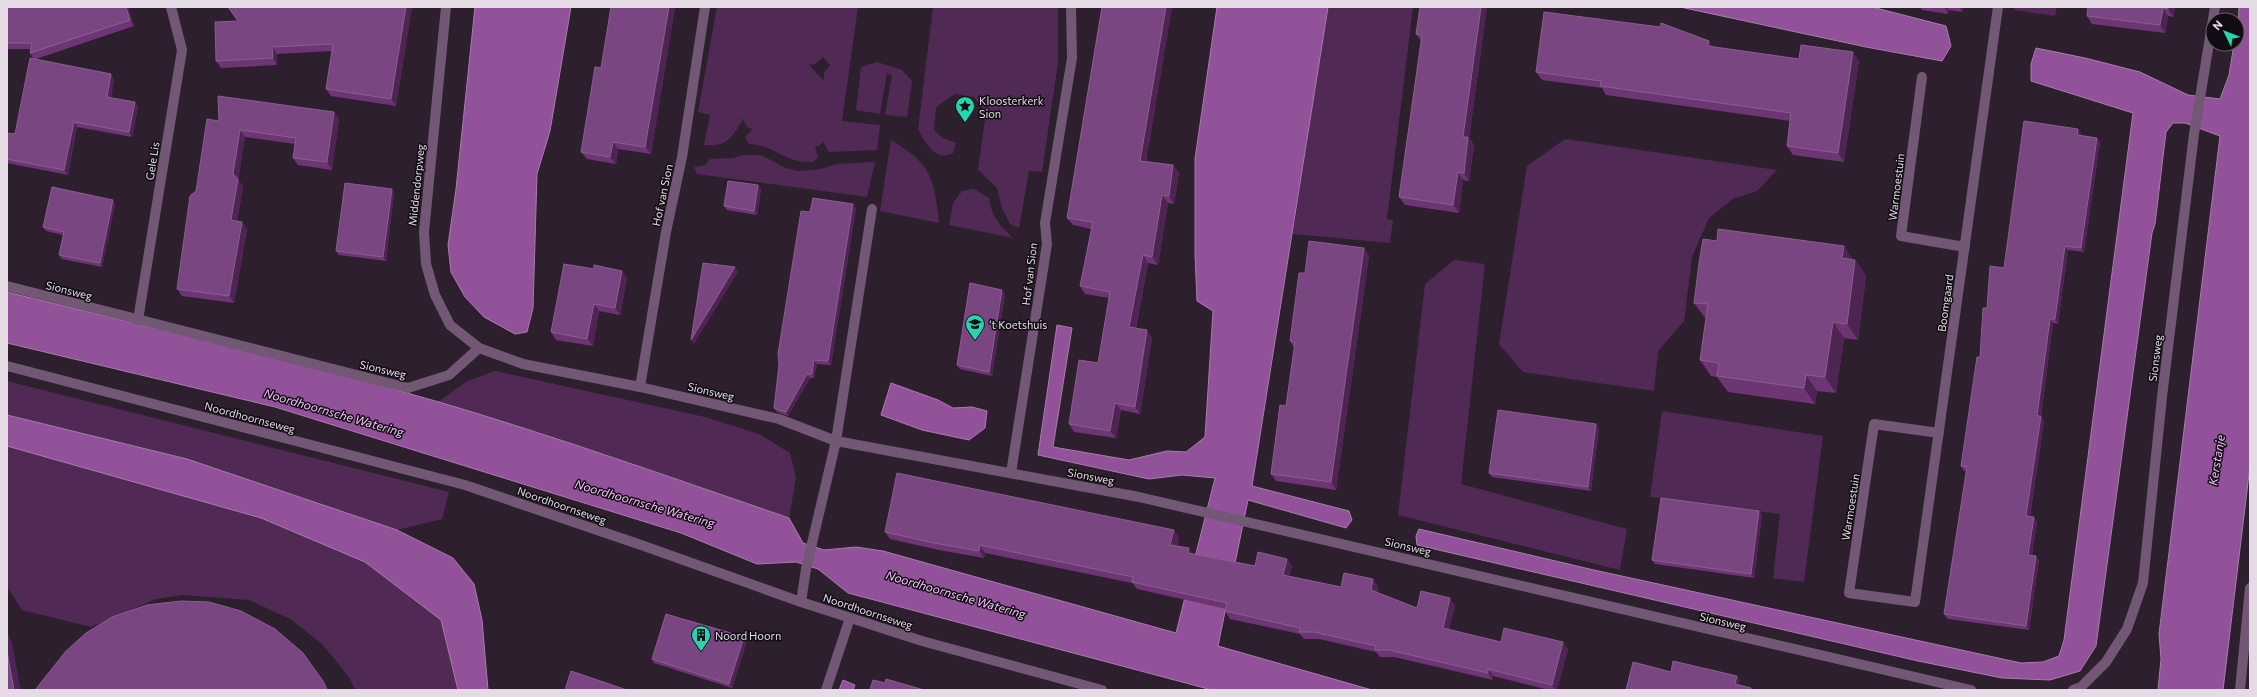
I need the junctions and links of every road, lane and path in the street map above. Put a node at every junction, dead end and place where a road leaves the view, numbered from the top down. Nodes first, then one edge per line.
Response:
1 (171, 7) edge
2 (446, 7) edge
3 (705, 7) edge
4 (1072, 7) edge
5 (1998, 7) edge
6 (2215, 7) edge
7 (1922, 77) dead end
8 (872, 209) dead end
9 (1965, 247) junction
10 (7, 286) edge
11 (138, 320) junction
12 (479, 348) junction
13 (7, 366) edge
14 (640, 387) junction
15 (1939, 432) junction
16 (836, 441) junction
17 (1011, 473) junction
18 (2250, 588) edge
19 (801, 602) junction
20 (1915, 602) joint
21 (850, 618) junction
22 (826, 690) edge
23 (1102, 690) edge
24 (1971, 690) edge
25 (2073, 690) edge
26 (2240, 690) edge

1 - 11 street, Gele Lis
2 - 12 street, Middendorpweg
3 - 14 street, Hof van Sion
4 - 17 street, Hof van Sion
5 - 9 street, Boomgaard
6 - 25 street, Sionsweg
7 - 9 street, Warmoestuin
8 - 16 street
9 - 15 street, Boomgaard
10 - 11 street, Sionsweg
11 - 12 street, Sionsweg
12 - 14 street, Sionsweg
13 - 19 street, Noordhoornseweg
14 - 16 street, Sionsweg
15 - 20 street, Boomgaard
15 - 20 street, Warmoestuin
16 - 17 street, Sionsweg
16 - 19 street
17 - 24 street, Sionsweg
18 - 26 street
19 - 21 street, Noordhoornseweg
21 - 22 street
21 - 23 street, Noordhoornseweg

